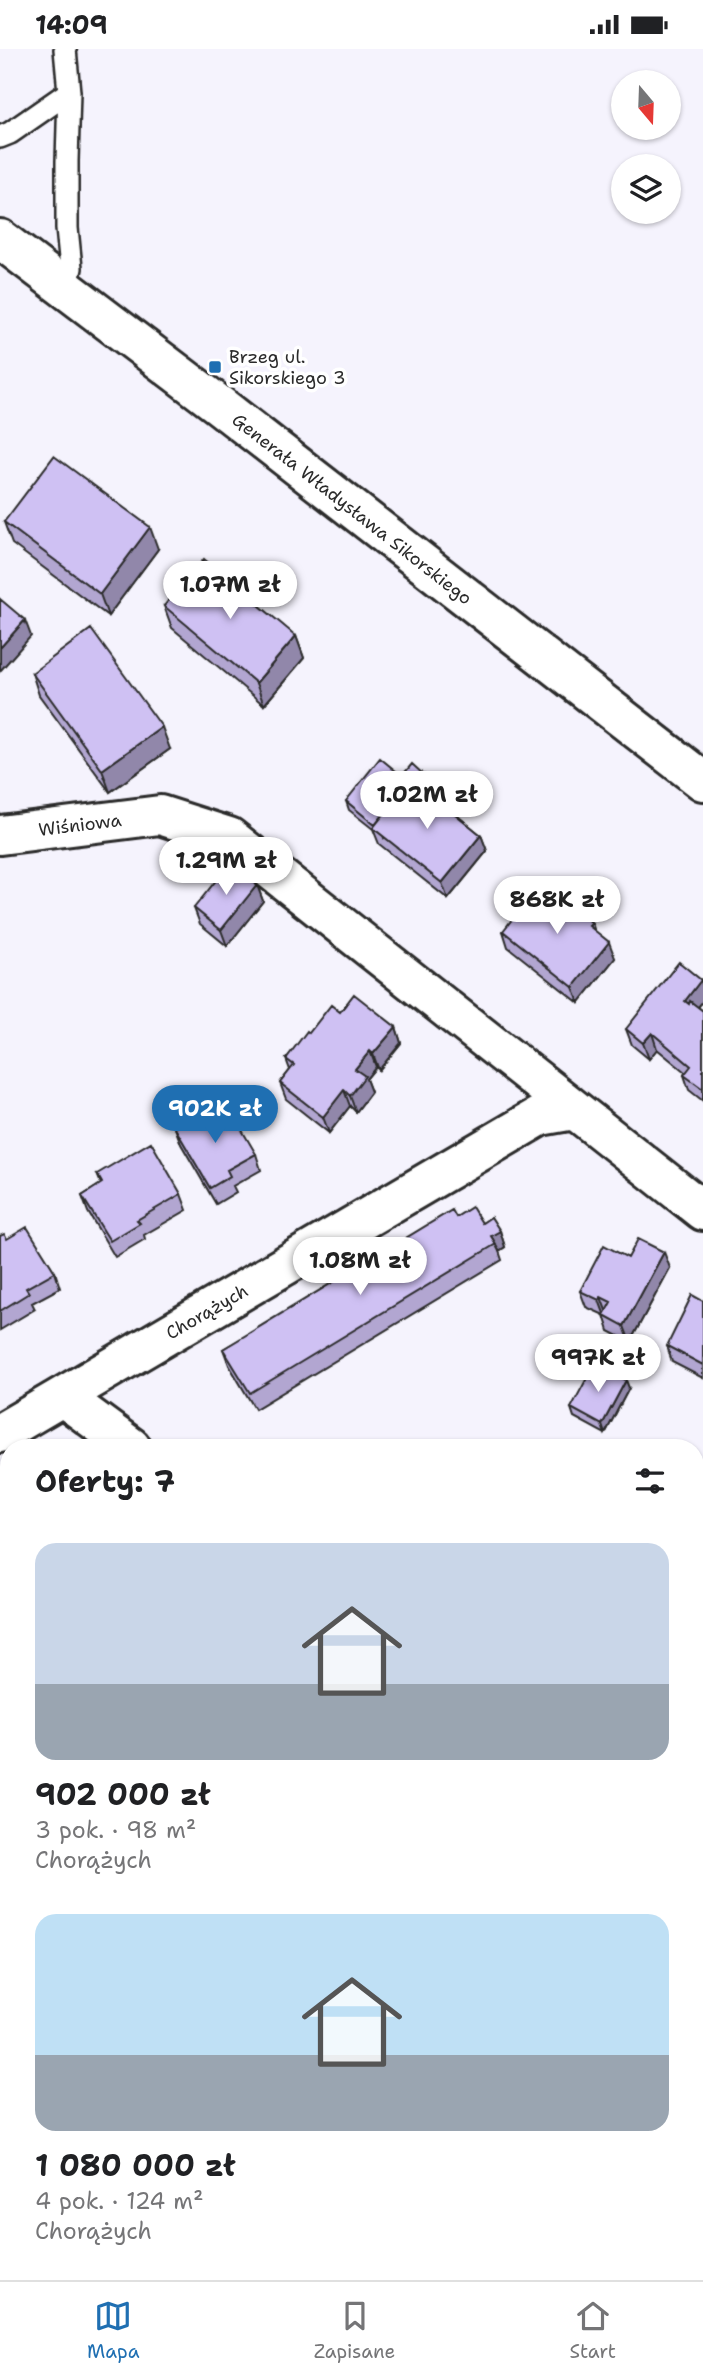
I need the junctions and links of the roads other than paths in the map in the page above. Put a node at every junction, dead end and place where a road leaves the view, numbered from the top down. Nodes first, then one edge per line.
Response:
1 (65, 49) edge
2 (69, 92) junction
3 (0, 137) edge
4 (0, 239) edge
5 (66, 290) junction
6 (703, 782) edge
7 (0, 835) edge
8 (574, 1110) junction
9 (703, 1211) edge
10 (63, 1397) junction
11 (0, 1433) edge
12 (120, 1439) edge

1 - 2 lane
2 - 3 lane
2 - 5 lane
4 - 5 street, Generała Władysława Sikorskiego
5 - 6 street, Generała Władysława Sikorskiego
7 - 8 street, Wiśniowa
8 - 9 street
8 - 10 street, Chorążych
10 - 11 street, Chorążych
10 - 12 street

